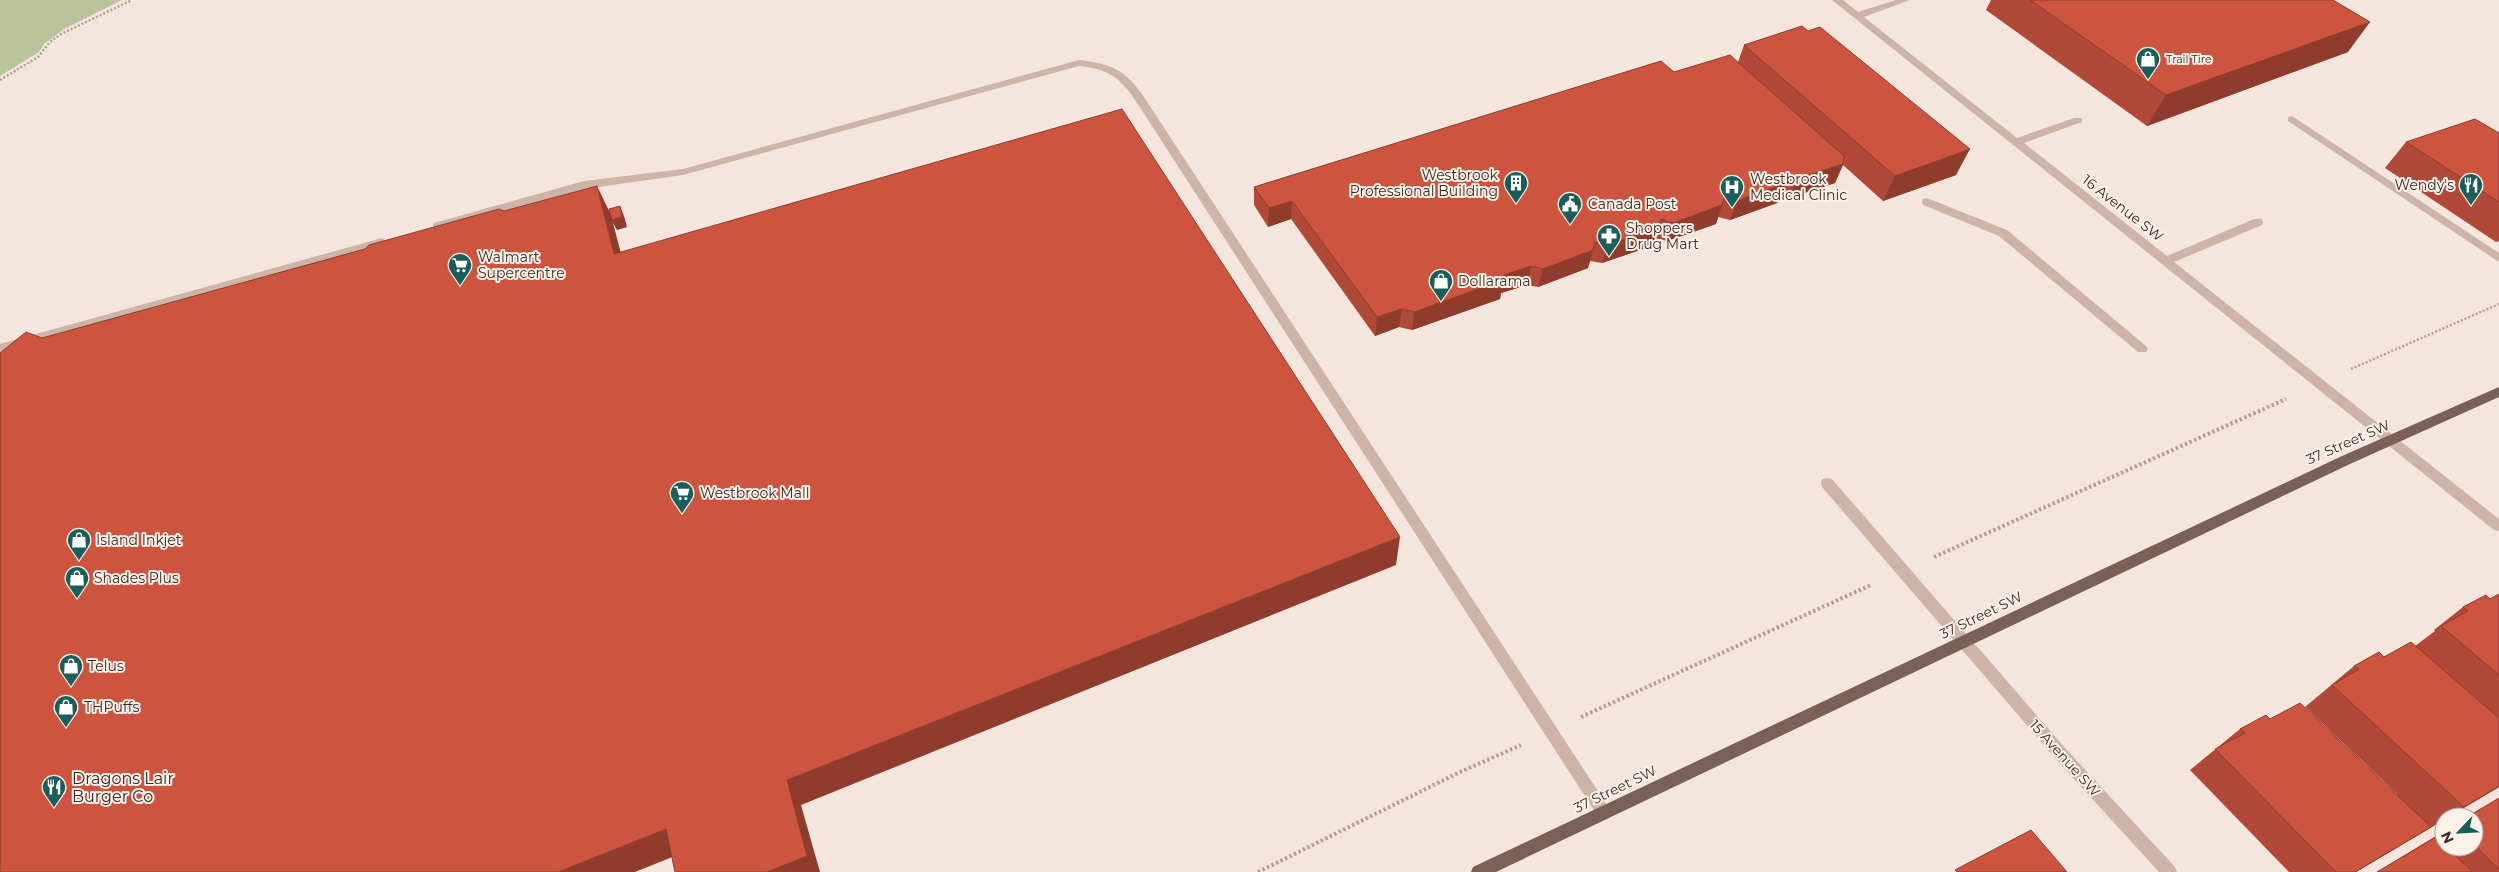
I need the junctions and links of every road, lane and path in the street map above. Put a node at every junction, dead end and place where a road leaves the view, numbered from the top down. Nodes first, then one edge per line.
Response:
1 (132, 0) edge
2 (1836, 0) edge
3 (1905, 0) edge
4 (1857, 16) junction
5 (0, 80) edge
6 (2292, 119) dead end
7 (2078, 120) dead end
8 (2016, 142) junction
9 (1927, 202) dead end
10 (2258, 222) dead end
11 (423, 230) edge
12 (396, 238) edge
13 (2499, 258) edge
14 (2166, 261) junction
15 (2499, 304) edge
16 (0, 348) edge
17 (2142, 349) dead end
18 (2319, 384) junction
19 (2499, 392) edge
20 (2391, 441) junction
21 (1827, 483) dead end
22 (2499, 526) edge
23 (1904, 570) junction
24 (1963, 642) junction
25 (1551, 731) junction
26 (1604, 813) junction
27 (1258, 872) edge
28 (1479, 872) edge
29 (2169, 872) edge

1 - 5 path
2 - 4 street, 16 Avenue SW
3 - 4 street
4 - 8 street, 16 Avenue SW
6 - 13 street
7 - 8 street
8 - 14 street, 16 Avenue SW
9 - 17 street
10 - 14 street
11 - 25 street
12 - 16 street
14 - 18 street, 16 Avenue SW
15 - 18 path
18 - 20 street, 16 Avenue SW
18 - 23 path
19 - 20 main road, 37 Street SW
20 - 22 street, 16 Avenue SW
20 - 24 main road, 37 Street SW
21 - 23 street, 15 Avenue SW
23 - 24 street, 15 Avenue SW
23 - 25 path
24 - 26 main road, 37 Street SW
24 - 29 street, 15 Avenue SW
25 - 26 street
25 - 27 path
26 - 28 main road, 37 Street SW

